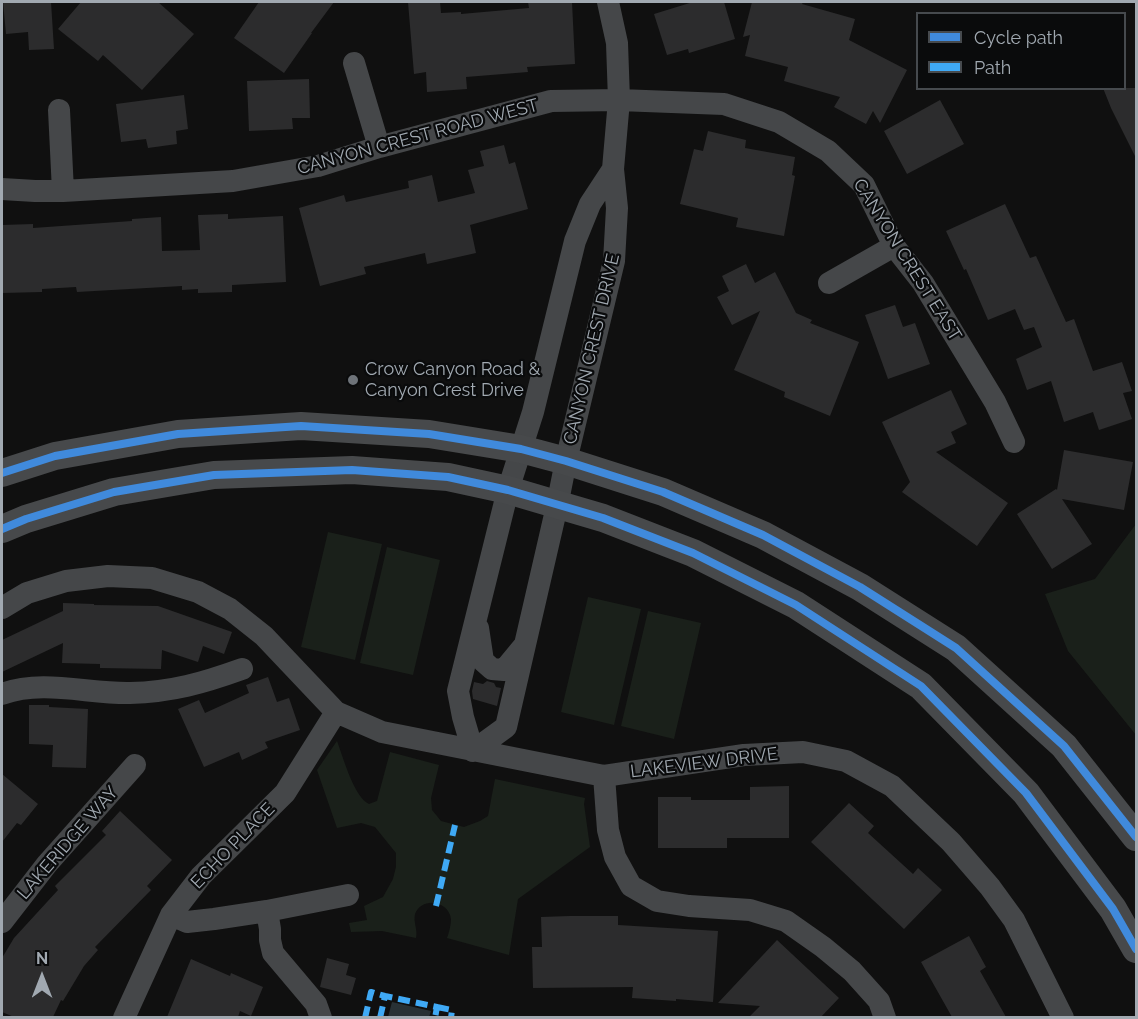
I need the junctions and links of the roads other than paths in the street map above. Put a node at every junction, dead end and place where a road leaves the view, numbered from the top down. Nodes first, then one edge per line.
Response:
1 (608, 2) edge
2 (354, 63) dead end
3 (619, 100) junction
4 (59, 110) dead end
5 (379, 147) junction
6 (613, 169) junction
7 (2, 189) edge
8 (63, 191) junction
9 (894, 246) junction
10 (829, 283) dead end
11 (1014, 442) dead end
12 (522, 449) junction
13 (566, 461) junction
14 (2, 473) edge
15 (508, 490) junction
16 (557, 506) junction
17 (2, 529) edge
18 (2, 608) edge
19 (476, 618) junction
20 (526, 643) junction
21 (242, 669) dead end
22 (2, 694) edge
23 (336, 712) junction
24 (473, 751) junction
25 (135, 765) dead end
26 (604, 777) junction
27 (1137, 837) edge
28 (348, 895) dead end
29 (267, 911) junction
30 (171, 915) junction
31 (2, 922) edge
32 (1137, 949) edge
33 (124, 1017) edge
34 (321, 1017) edge
35 (885, 1017) edge
36 (1063, 1017) edge

1 - 3 street, CANYON CREST DRIVE
2 - 5 street
3 - 5 street, CANYON CREST ROAD WEST
3 - 6 street, CANYON CREST DRIVE
3 - 9 street, CANYON CREST EAST
4 - 8 street
5 - 8 street, CANYON CREST ROAD WEST
6 - 12 street, CANYON CREST DRIVE
6 - 13 street, CANYON CREST DRIVE
7 - 8 street, CANYON CREST ROAD WEST
9 - 10 street
9 - 11 street, CANYON CREST EAST
12 - 13 main road
12 - 14 main road
12 - 15 street, CANYON CREST DRIVE
13 - 16 street, CANYON CREST DRIVE
13 - 27 main road
15 - 16 main road
15 - 17 main road
15 - 19 street, CANYON CREST DRIVE
16 - 20 street, CANYON CREST DRIVE
16 - 32 main road
18 - 23 street
19 - 20 street
19 - 24 street, CANYON CREST DRIVE
20 - 24 street, CANYON CREST DRIVE
21 - 22 street
23 - 24 street, LAKEVIEW DRIVE
23 - 30 street, ECHO PLACE
24 - 26 street, LAKEVIEW DRIVE
25 - 31 street, LAKERIDGE WAY
26 - 35 street
26 - 36 street, LAKEVIEW DRIVE
28 - 29 street
29 - 30 street
29 - 34 street
30 - 33 street, ECHO PLACE

